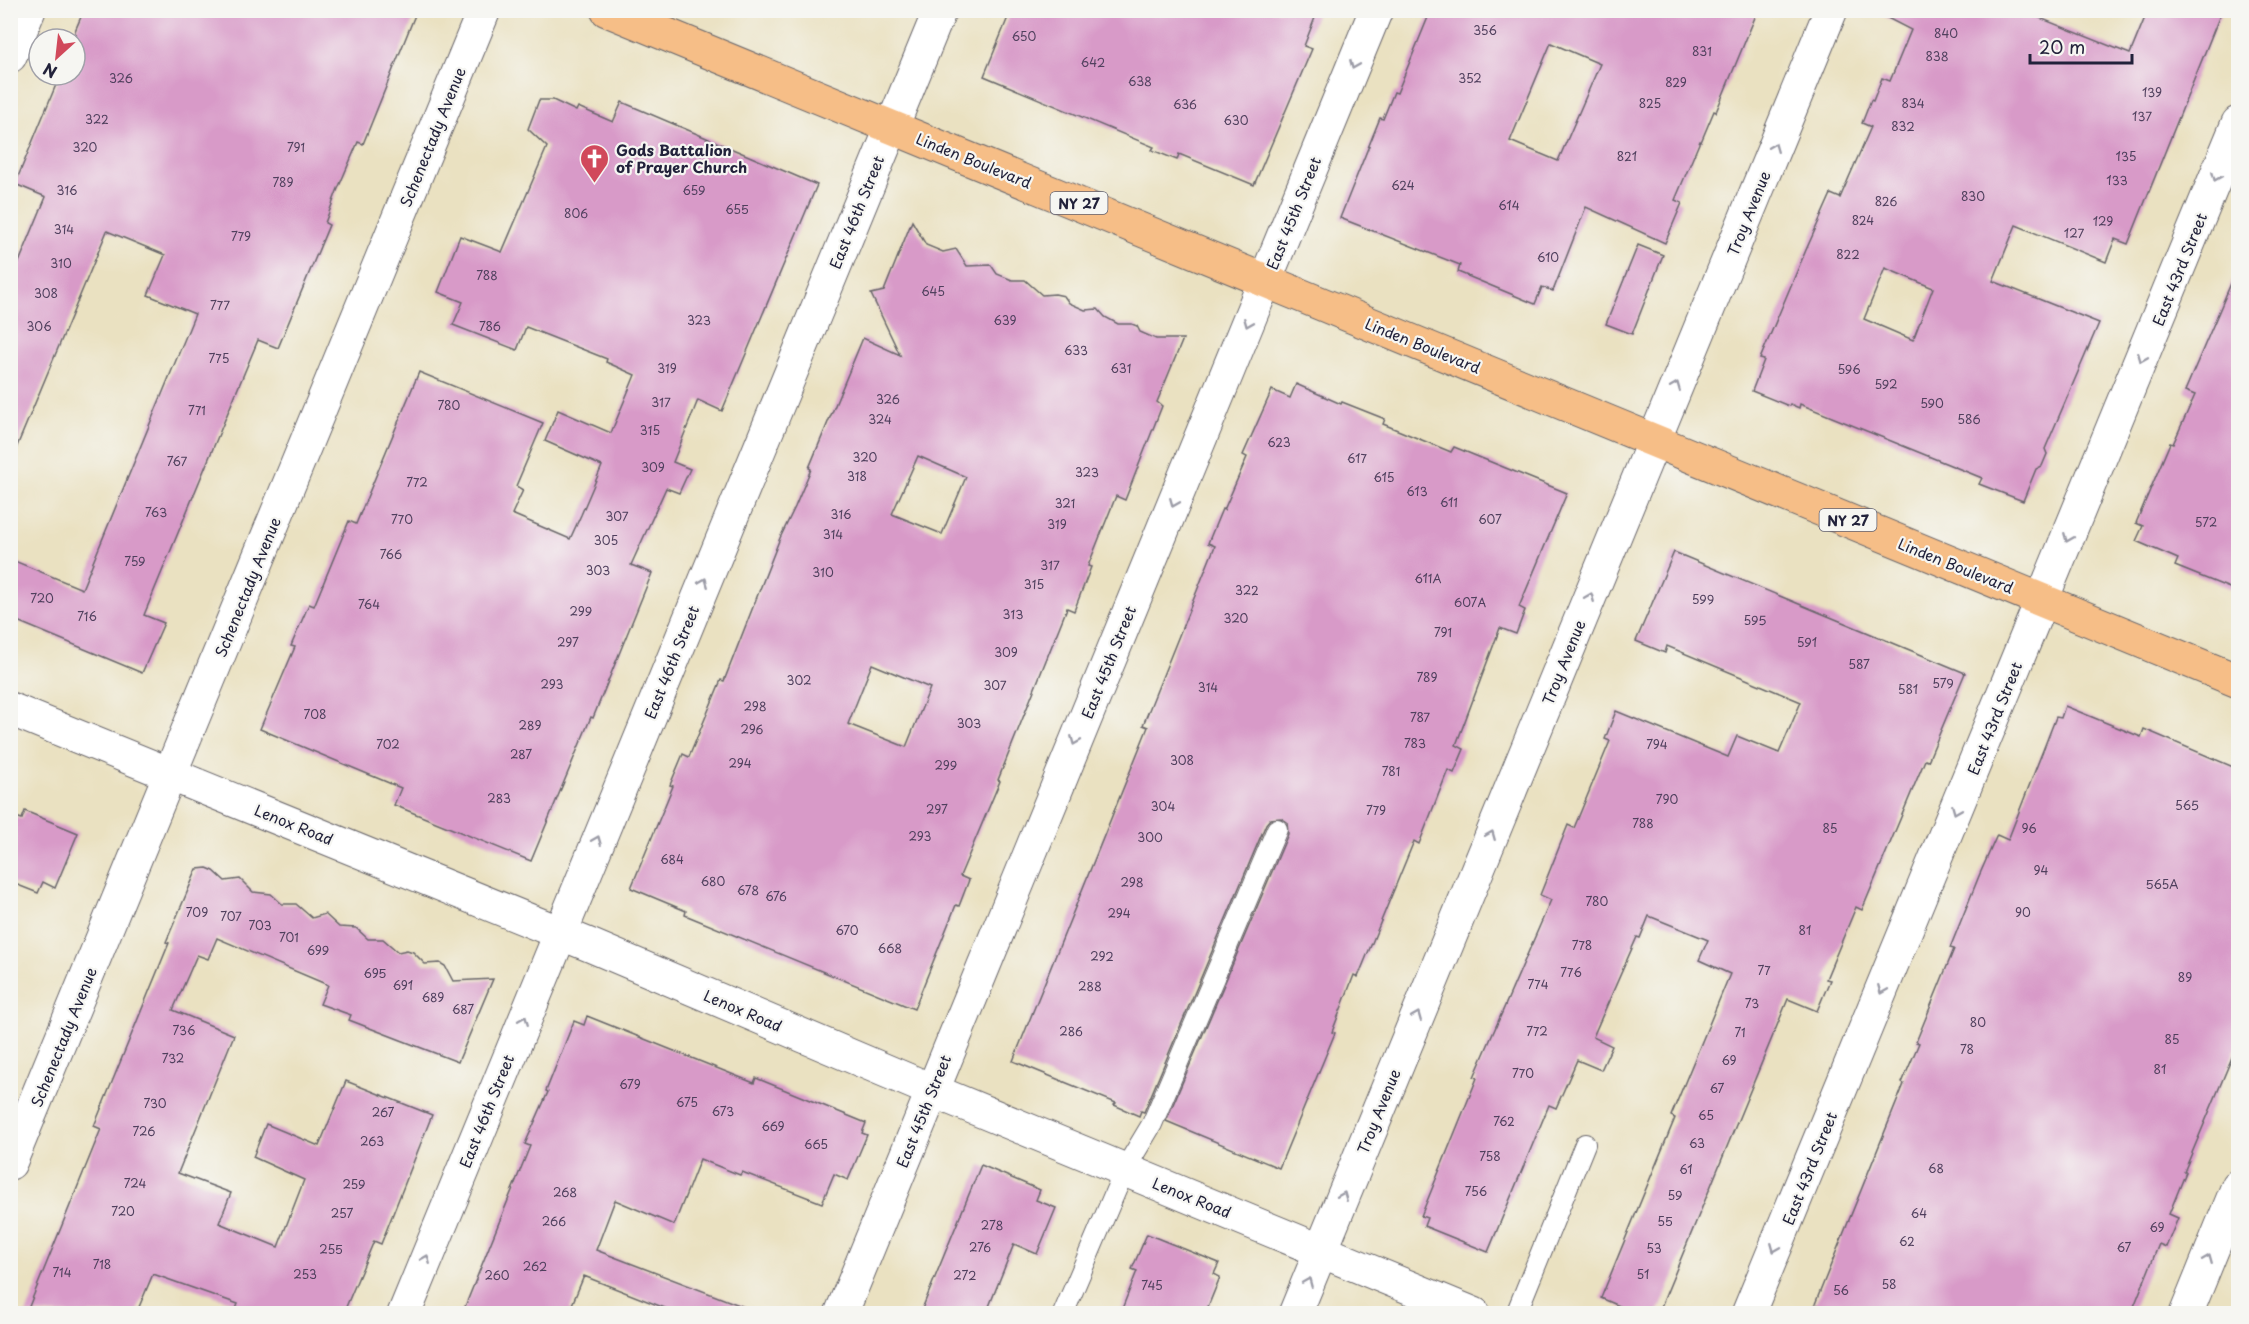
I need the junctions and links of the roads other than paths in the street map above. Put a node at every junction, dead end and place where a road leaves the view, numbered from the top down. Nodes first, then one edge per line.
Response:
1 (29, 10) edge
2 (484, 10) edge
3 (607, 10) edge
4 (939, 10) edge
5 (1376, 10) edge
6 (1831, 10) edge
7 (10, 57) edge
8 (2238, 123) edge
9 (892, 127) junction
10 (1266, 280) junction
11 (1654, 440) junction
12 (2042, 600) junction
13 (2238, 681) edge
14 (10, 709) edge
15 (171, 773) junction
16 (1277, 829) dead end
17 (560, 933) junction
18 (931, 1090) junction
19 (1585, 1144) dead end
20 (10, 1163) edge
21 (1125, 1169) junction
22 (2238, 1186) edge
23 (1321, 1250) junction
24 (404, 1314) edge
25 (840, 1314) edge
26 (1064, 1314) edge
27 (1295, 1314) edge
28 (1474, 1314) edge
29 (1516, 1314) edge
30 (1748, 1314) edge
31 (2186, 1314) edge

1 - 7 street
2 - 15 street, Schenectady Avenue
3 - 9 highway, Linden Boulevard / NY 27
4 - 9 street, East 46th Street
5 -> 10 street, East 45th Street
11 -> 6 street, Troy Avenue
8 -> 12 street, East 43rd Street
9 - 10 highway, Linden Boulevard / NY 27
17 -> 9 street, East 46th Street
10 - 11 highway, Linden Boulevard / NY 27
10 -> 18 street, East 45th Street
11 - 12 highway, Linden Boulevard / NY 27
23 -> 11 street, Troy Avenue
12 - 13 highway, Linden Boulevard / NY 27
12 -> 30 street, East 43rd Street
14 - 15 street, Lenox Road
15 - 17 street, Lenox Road
15 - 20 street, Schenectady Avenue
16 - 21 lane
17 - 18 street, Lenox Road
24 -> 17 street, East 46th Street
18 - 21 street, Lenox Road
18 - 25 street, East 45th Street
19 - 29 lane
21 - 23 street, Lenox Road
21 - 26 lane
31 -> 22 street
27 -> 23 street, Troy Avenue
23 - 28 street, Lenox Road

